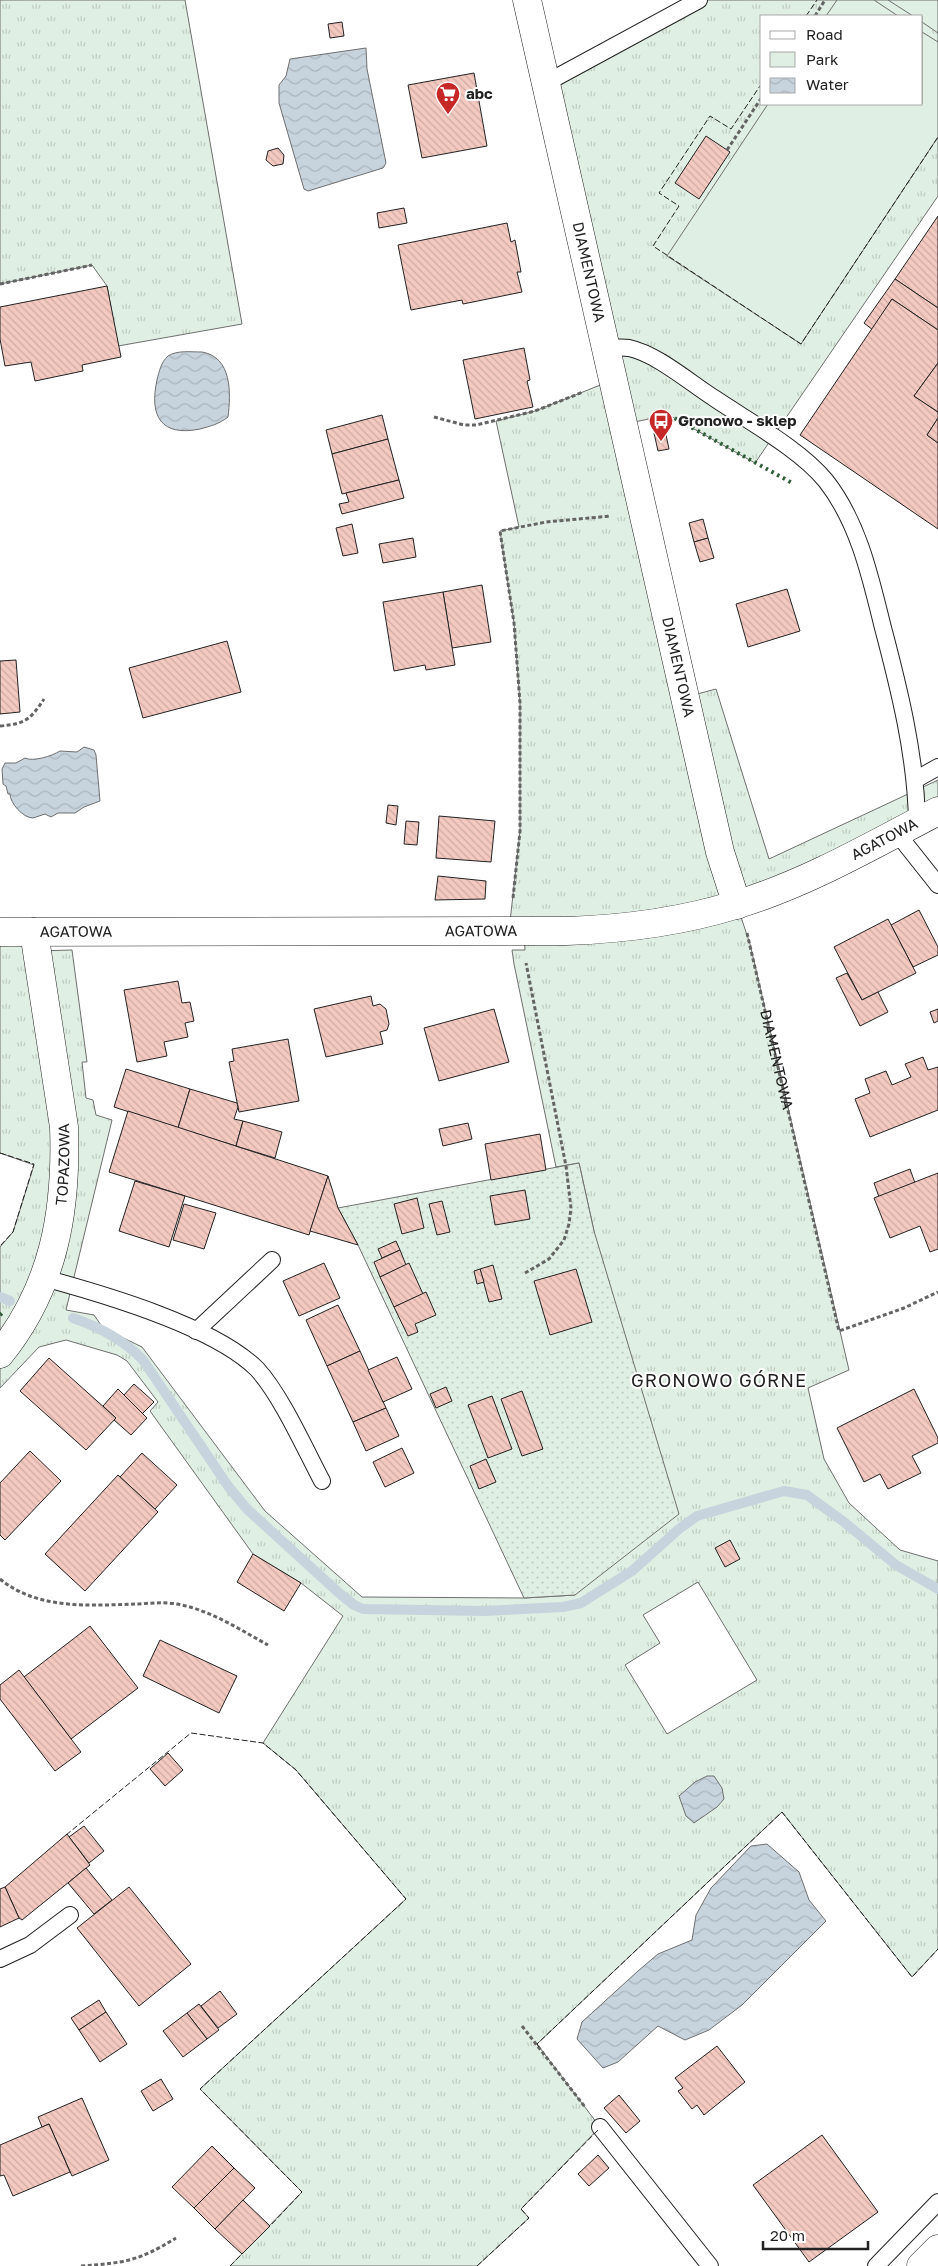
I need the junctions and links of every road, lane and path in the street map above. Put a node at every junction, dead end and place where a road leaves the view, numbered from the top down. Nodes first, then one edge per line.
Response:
1 (527, 0) edge
2 (699, 0) edge
3 (825, 0) edge
4 (816, 15) edge
5 (546, 83) junction
6 (760, 100) edge
7 (727, 150) dead end
8 (92, 264) dead end
9 (0, 284) edge
10 (606, 348) junction
11 (613, 380) junction
12 (434, 417) dead end
13 (644, 516) junction
14 (44, 700) dead end
15 (0, 726) edge
16 (938, 767) edge
17 (915, 780) junction
18 (917, 822) edge
19 (938, 885) edge
20 (737, 905) junction
21 (0, 929) edge
22 (517, 931) junction
23 (34, 932) junction
24 (272, 1260) dead end
25 (525, 1272) dead end
26 (44, 1278) junction
27 (938, 1292) edge
28 (196, 1331) junction
29 (0, 1354) edge
30 (322, 1481) dead end
31 (0, 1580) edge
32 (268, 1644) dead end
33 (70, 1915) dead end
34 (0, 1959) edge
35 (522, 2026) dead end
36 (600, 2127) joint
37 (938, 2202) edge
38 (176, 2238) dead end
39 (938, 2248) edge
40 (81, 2266) edge
41 (710, 2266) edge
42 (876, 2266) edge
43 (921, 2266) edge

1 - 5 street, DIAMENTOWA
2 - 5 lane
3 - 4 path
5 - 10 street, DIAMENTOWA
6 - 7 path
8 - 9 path
10 - 11 street, DIAMENTOWA
10 - 17 lane
11 - 12 path
11 - 13 street, DIAMENTOWA
13 - 20 street, DIAMENTOWA
13 - 22 path
14 - 15 path
16 - 17 lane
17 - 18 lane
18 - 19 lane
18 - 20 street, AGATOWA
20 - 22 street, AGATOWA
20 - 27 path, DIAMENTOWA
21 - 23 street, AGATOWA
22 - 23 street, AGATOWA
22 - 25 path
23 - 26 street, TOPAZOWA
24 - 28 lane
26 - 28 lane
26 - 29 street, TOPAZOWA
28 - 30 lane
31 - 32 path
33 - 34 lane
35 - 36 path
36 - 41 lane
37 - 42 lane
38 - 40 path
39 - 43 street

